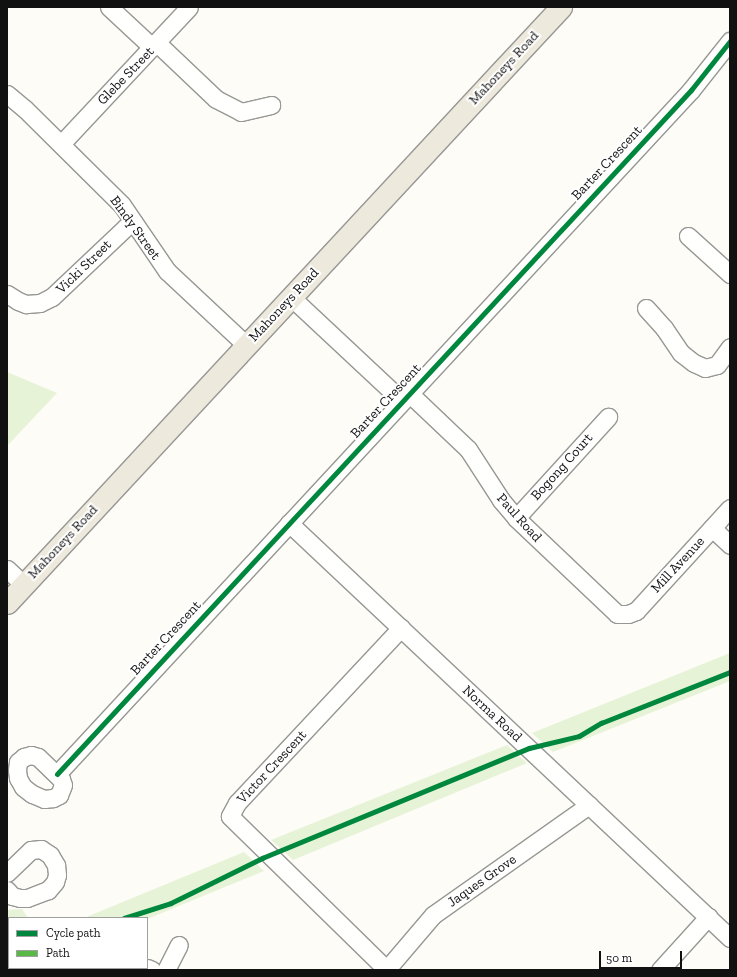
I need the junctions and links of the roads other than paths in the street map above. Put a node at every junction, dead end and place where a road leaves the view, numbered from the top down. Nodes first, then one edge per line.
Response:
1 (109, 7) edge
2 (189, 7) edge
3 (561, 7) edge
4 (730, 41) edge
5 (154, 45) junction
6 (7, 94) edge
7 (271, 105) dead end
8 (61, 144) junction
9 (134, 222) junction
10 (688, 236) dead end
11 (730, 274) edge
12 (7, 294) edge
13 (290, 297) junction
14 (646, 308) dead end
15 (246, 345) junction
16 (730, 348) edge
17 (406, 397) junction
18 (608, 416) dead end
19 (730, 508) edge
20 (516, 518) junction
21 (289, 523) junction
22 (712, 528) junction
23 (730, 545) edge
24 (7, 569) edge
25 (24, 585) junction
26 (7, 603) edge
27 (622, 615) joint
28 (401, 628) junction
29 (57, 774) dead end
30 (589, 805) junction
31 (7, 873) edge
32 (7, 890) edge
33 (708, 918) junction
34 (730, 938) edge
35 (178, 945) dead end
36 (166, 970) edge
37 (387, 970) edge
38 (660, 970) edge

1 - 5 street
2 - 5 street, Glebe Street
3 - 13 main road, Mahoneys Road
4 - 17 street, Barter Crescent
5 - 7 street
5 - 8 street, Glebe Street
6 - 8 street, Bindy Street
8 - 9 street, Bindy Street
9 - 12 street, Vicki Street
9 - 15 street, Bindy Street
10 - 11 street
13 - 15 main road, Mahoneys Road
13 - 17 street, Paul Road
14 - 16 street
15 - 25 main road, Mahoneys Road
17 - 20 street, Paul Road
17 - 21 street, Barter Crescent
18 - 20 street, Bogong Court
19 - 22 street, Mill Avenue
20 - 27 street, Paul Road
21 - 28 street, Norma Road
21 - 29 street, Barter Crescent
22 - 23 street
22 - 27 street, Mill Avenue
24 - 25 street
25 - 26 main road, Mahoneys Road
28 - 30 street, Norma Road
28 - 37 street, Victor Crescent
30 - 33 street, Norma Road
30 - 37 street, Jaques Grove
31 - 32 street
33 - 34 street, Norma Road
33 - 38 street
35 - 36 street

